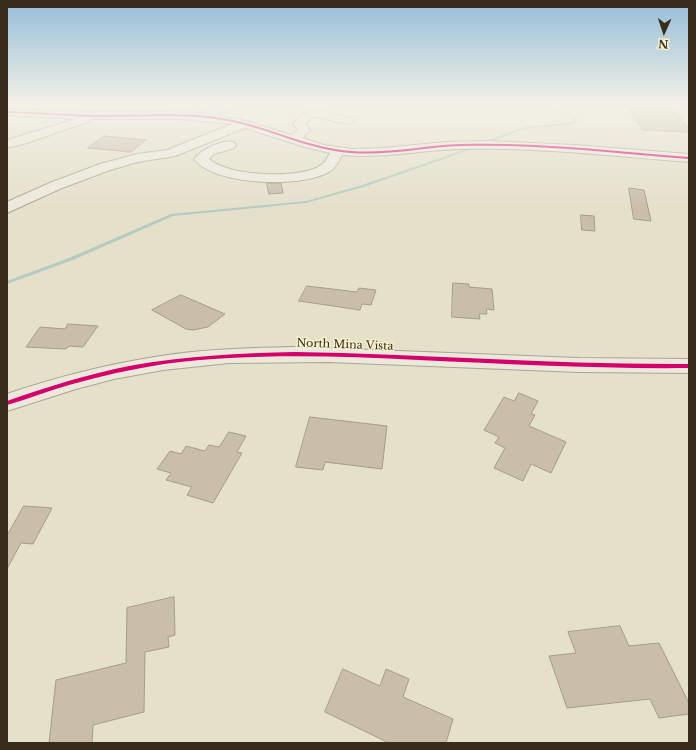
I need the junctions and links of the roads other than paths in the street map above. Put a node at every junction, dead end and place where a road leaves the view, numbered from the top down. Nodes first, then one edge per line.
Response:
1 (24, 139) edge
2 (206, 139) edge
3 (249, 139) edge
4 (296, 139) edge
5 (7, 144) edge
6 (338, 151) junction
7 (155, 155) junction
8 (689, 158) edge
9 (201, 159) junction
10 (7, 208) edge
11 (689, 366) edge
12 (7, 403) edge

1 - 5 street
2 - 7 street
3 - 9 street
4 - 6 street
6 - 8 street
6 - 9 street
7 - 9 street
7 - 10 street
11 - 12 street, North Mina Vista

